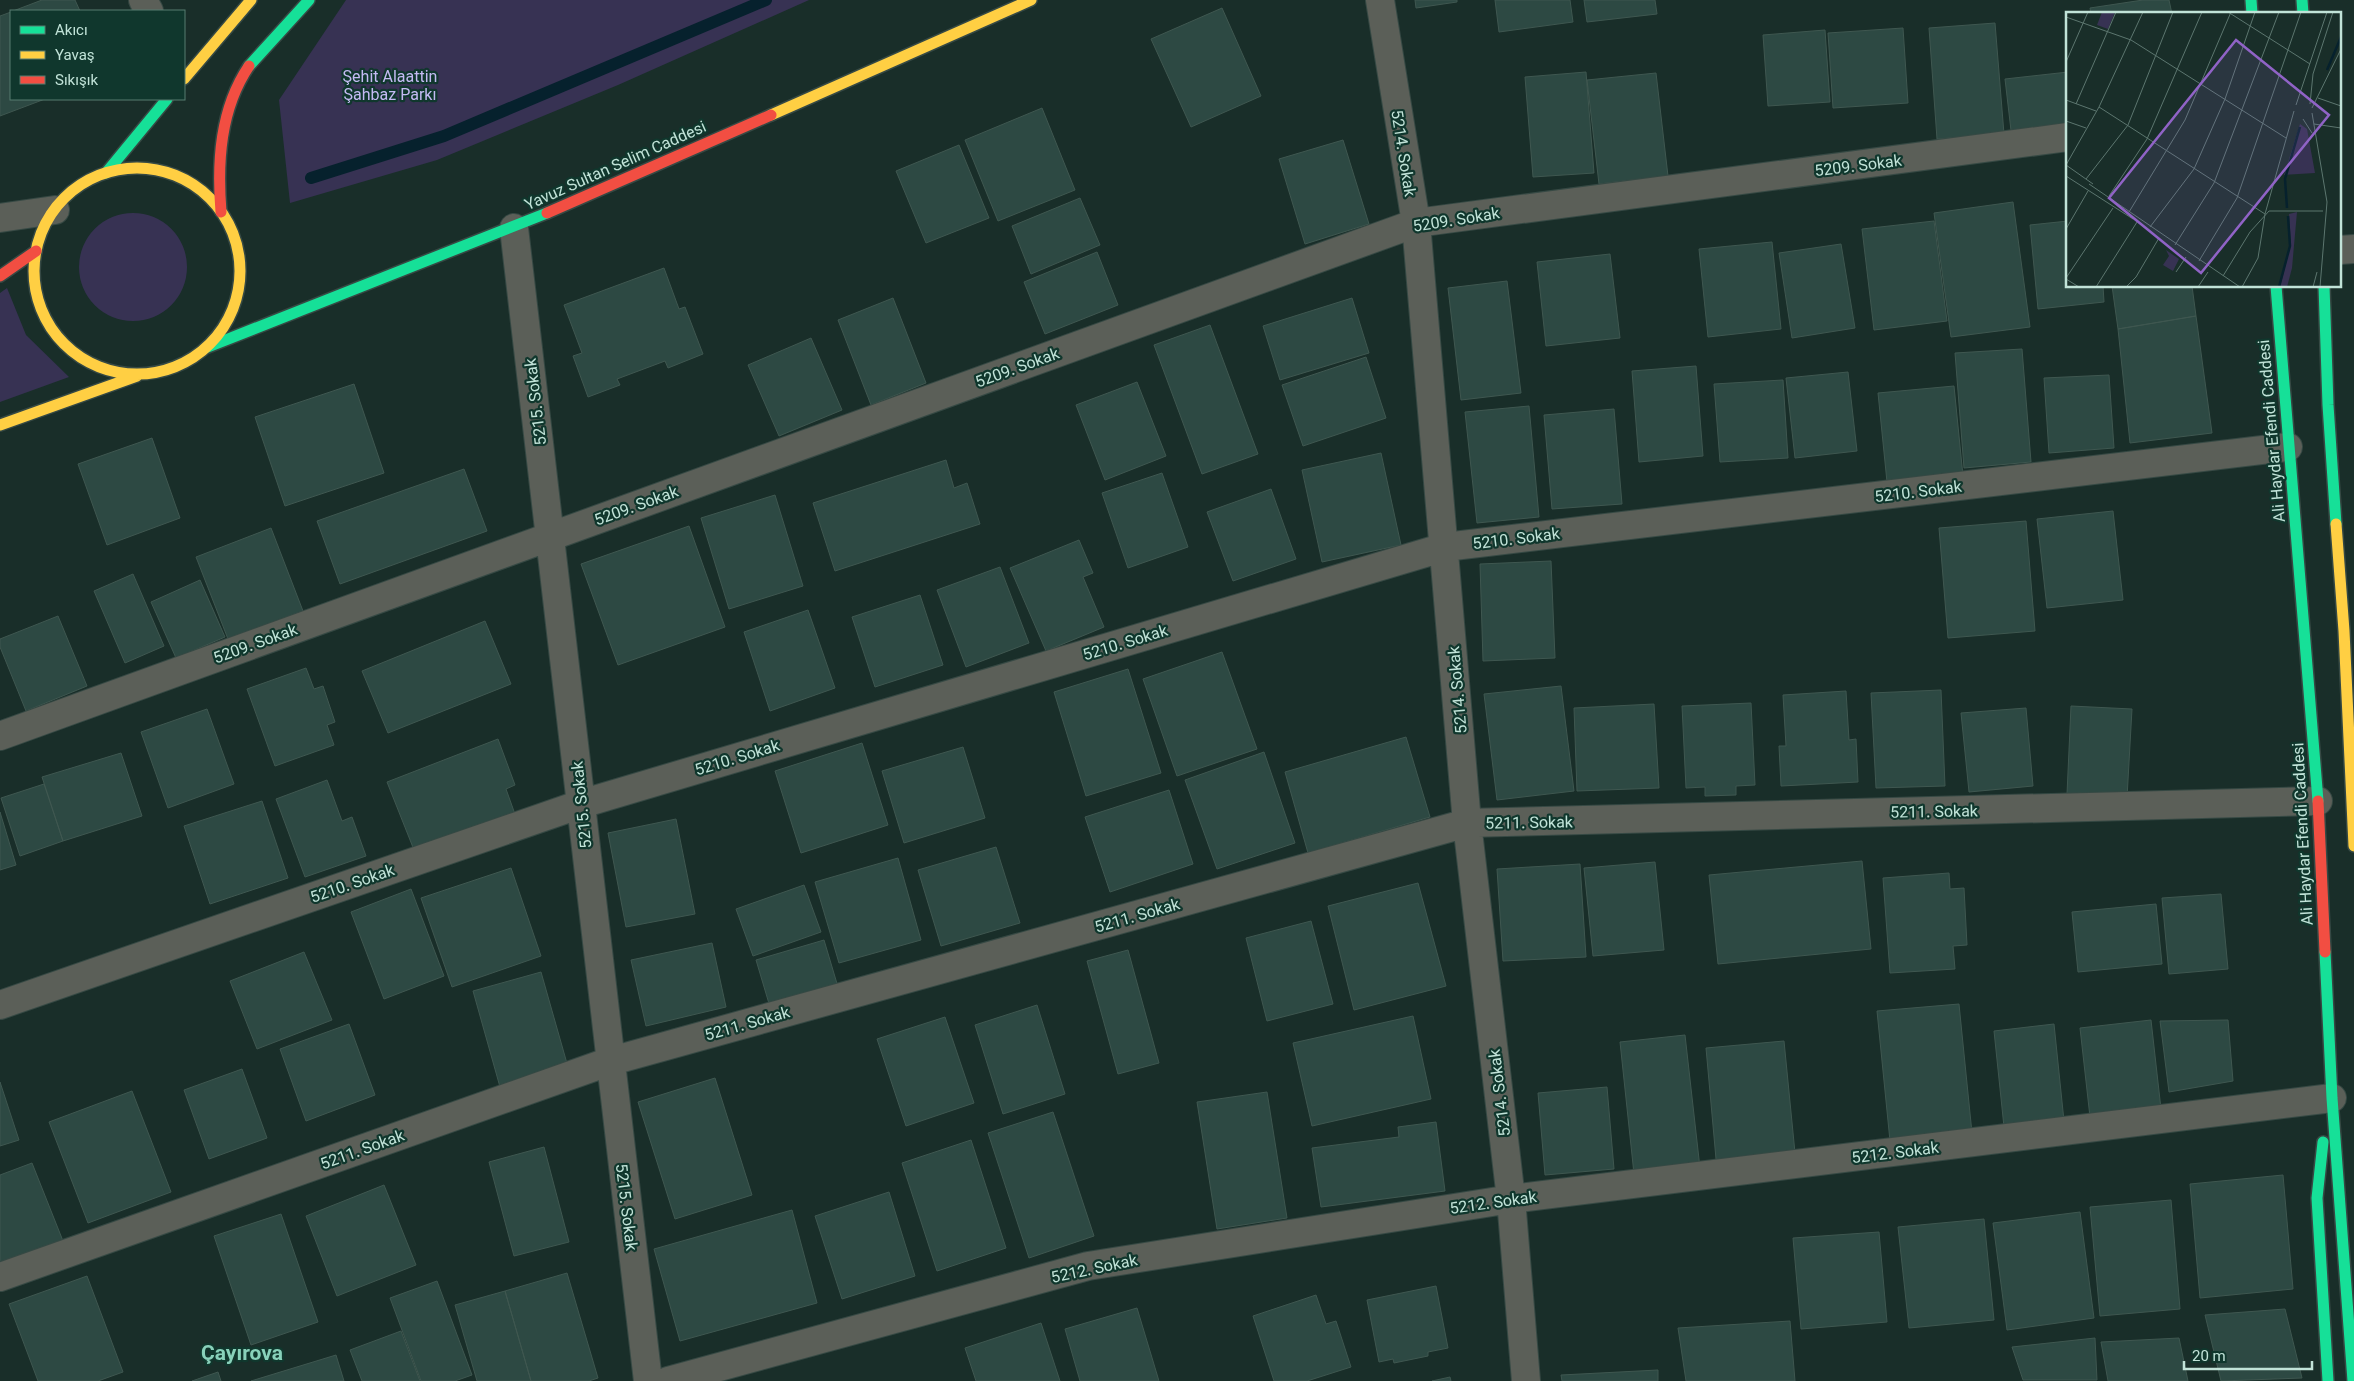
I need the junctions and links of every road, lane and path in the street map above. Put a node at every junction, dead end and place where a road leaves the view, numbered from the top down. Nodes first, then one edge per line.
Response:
1 (251, 0) edge
2 (308, 0) edge
3 (1030, 0) edge
4 (1380, 0) edge
5 (185, 76) edge
6 (166, 100) edge
7 (2066, 138) edge
8 (106, 173) junction
9 (55, 210) junction
10 (221, 212) junction
11 (0, 218) edge
12 (1416, 223) junction
13 (514, 228) junction
14 (36, 251) junction
15 (0, 276) edge
16 (2276, 288) edge
17 (2324, 288) edge
18 (208, 347) junction
19 (141, 374) junction
20 (0, 425) edge
21 (2288, 447) junction
22 (551, 536) junction
23 (1445, 547) junction
24 (2349, 631) edge
25 (0, 736) edge
26 (2318, 801) junction
27 (581, 804) junction
28 (1467, 823) junction
29 (2354, 846) edge
30 (0, 1005) edge
31 (608, 1062) junction
32 (2332, 1098) junction
33 (1511, 1199) junction
34 (0, 1277) edge
35 (648, 1381) edge
36 (668, 1381) edge
37 (1526, 1381) edge
38 (2328, 1381) edge
39 (2353, 1381) edge

1 - 5 main road
2 - 10 main road
3 - 13 main road, Yavuz Sultan Selim Caddesi
4 - 12 street, 5214. Sokak
6 - 8 main road
7 - 12 street, 5209. Sokak
8 - 9 main road, Yavuz Sultan Selim Caddesi
8 - 10 main road, Yavuz Sultan Selim Caddesi
9 - 11 street
9 - 14 main road, Yavuz Sultan Selim Caddesi
10 - 18 main road, Yavuz Sultan Selim Caddesi
12 - 22 street, 5209. Sokak
12 - 23 street, 5214. Sokak
13 - 18 main road, Yavuz Sultan Selim Caddesi
13 - 22 street, 5215. Sokak
14 - 15 main road
14 - 19 main road, Yavuz Sultan Selim Caddesi
16 - 21 main road, Ali Haydar Efendi Caddesi
17 - 24 main road
18 - 19 main road, Yavuz Sultan Selim Caddesi
19 - 20 main road, Yavuz Sultan Selim Caddesi
21 - 23 street, 5210. Sokak
21 - 26 main road, Ali Haydar Efendi Caddesi
22 - 25 street, 5209. Sokak
22 - 27 street, 5215. Sokak
23 - 27 street, 5210. Sokak
23 - 28 street, 5214. Sokak
24 - 29 main road
26 - 28 street, 5211. Sokak
26 - 32 main road, Ali Haydar Efendi Caddesi
27 - 30 street, 5210. Sokak
27 - 31 street, 5215. Sokak
28 - 31 street, 5211. Sokak
28 - 33 street, 5214. Sokak
31 - 34 street, 5211. Sokak
31 - 35 street, 5215. Sokak
32 - 33 street, 5212. Sokak
32 - 38 main road
32 - 39 main road, Ali Haydar Efendi Caddesi
33 - 36 street, 5212. Sokak
33 - 37 street, 5214. Sokak

